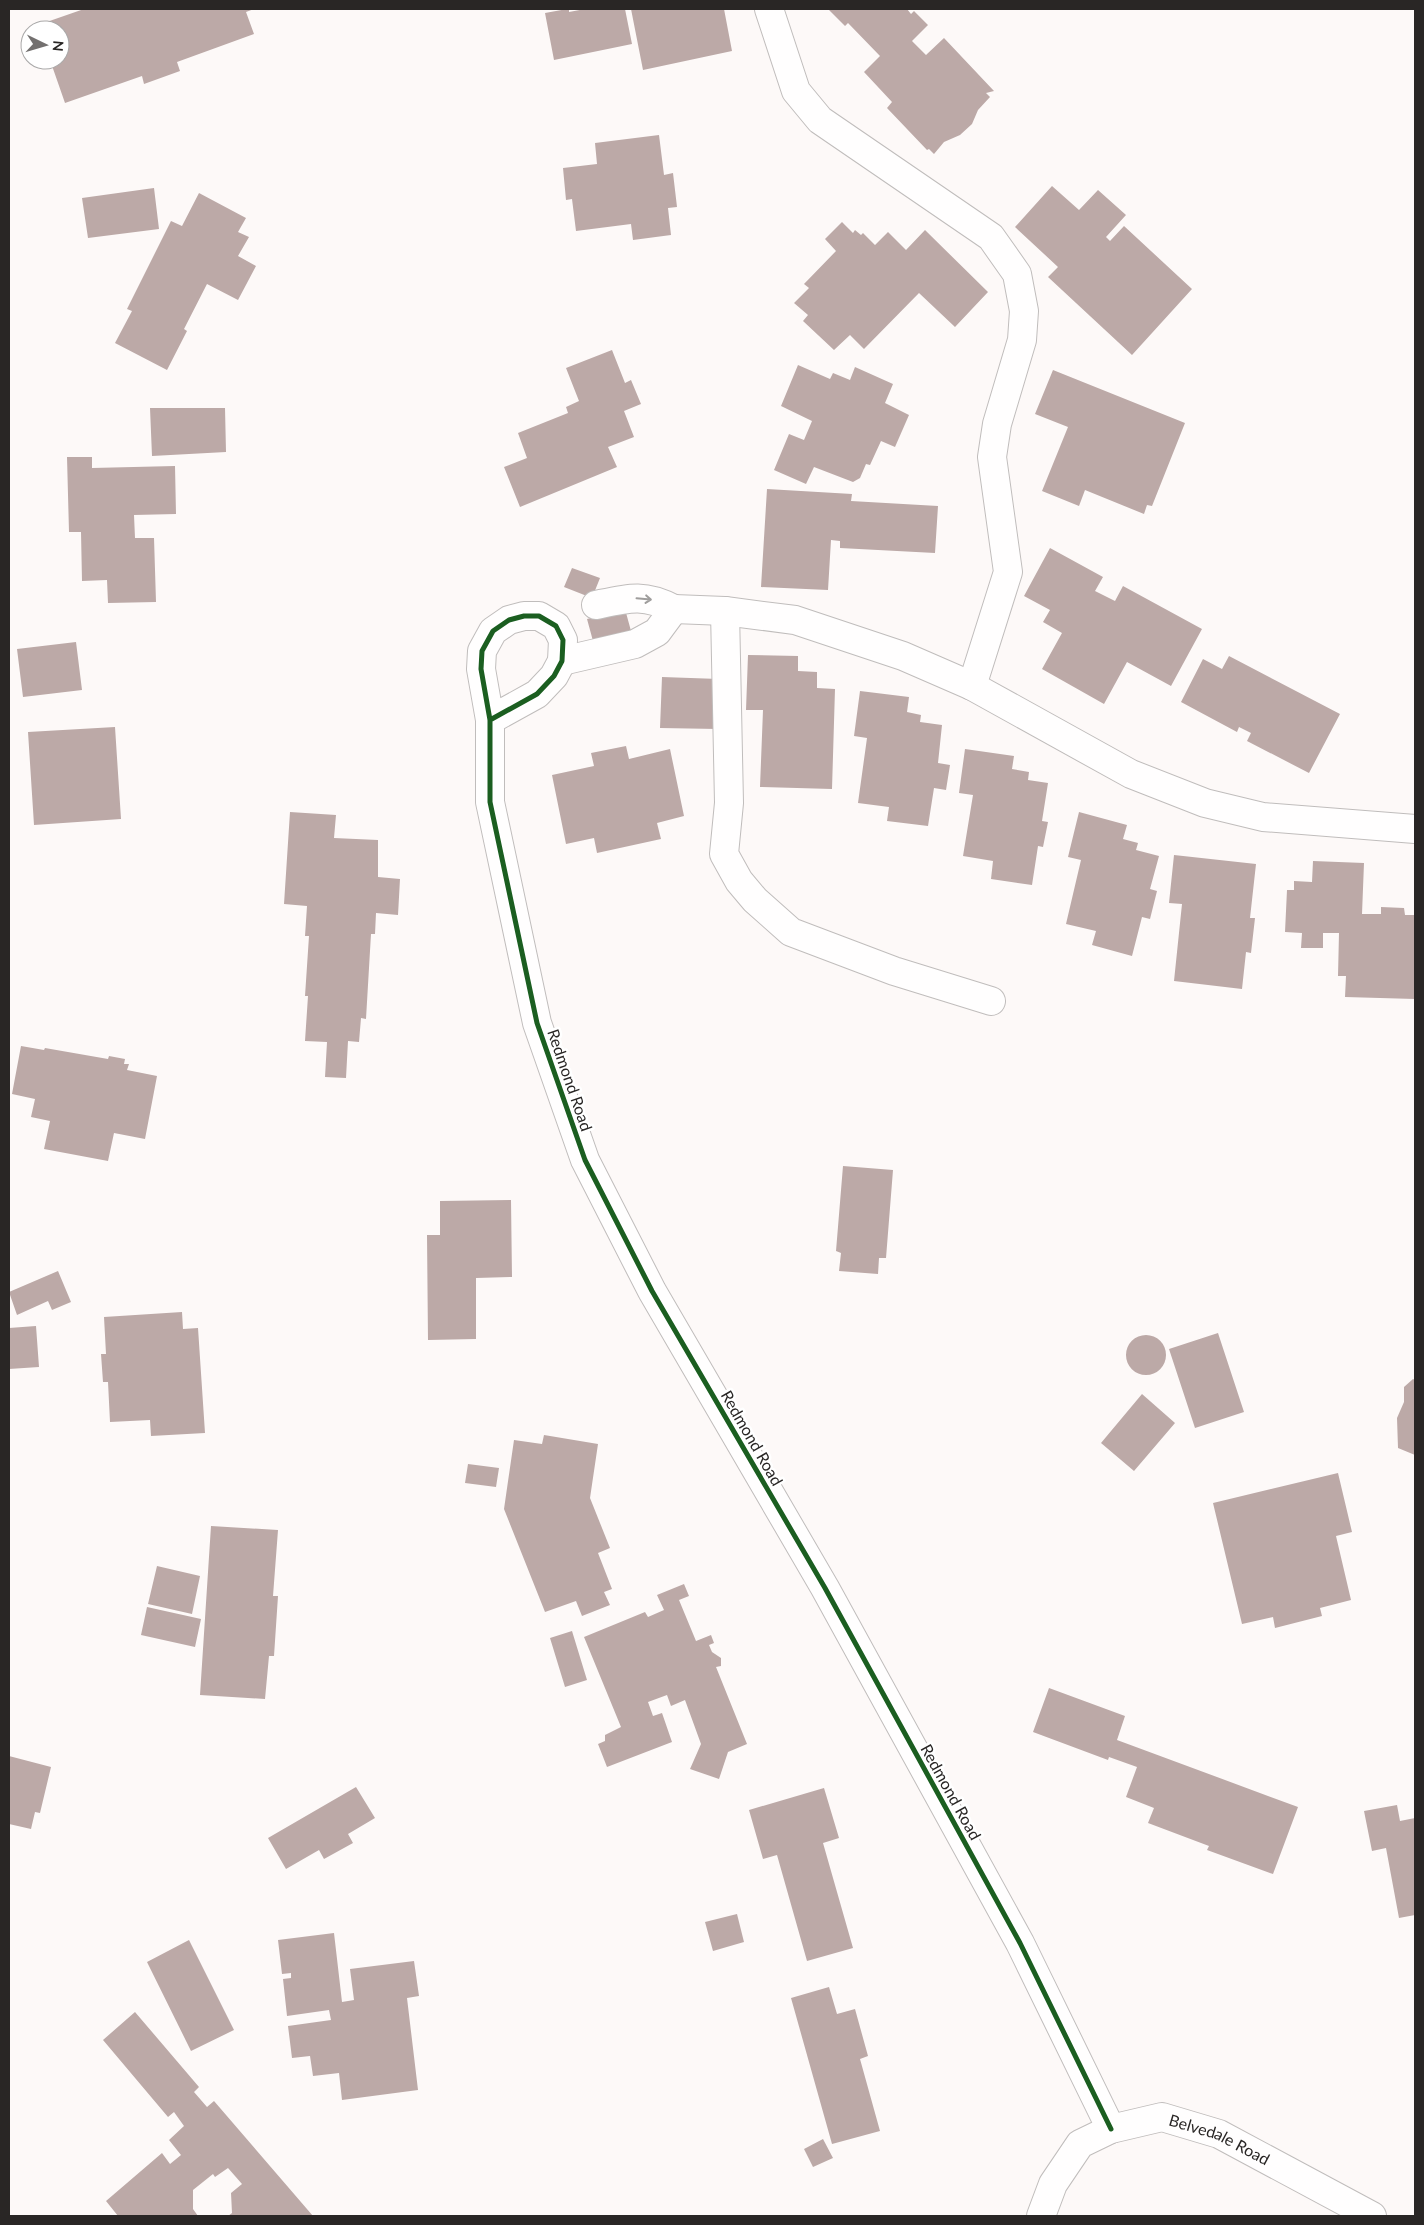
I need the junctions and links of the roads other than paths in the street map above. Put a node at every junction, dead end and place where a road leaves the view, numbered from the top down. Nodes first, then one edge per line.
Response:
1 (769, 9) edge
2 (596, 605) dead end
3 (674, 609) junction
4 (725, 611) junction
5 (562, 661) junction
6 (972, 686) junction
7 (490, 720) junction
8 (1415, 829) edge
9 (991, 1001) dead end
10 (1110, 2129) junction
11 (1041, 2216) edge
12 (1372, 2216) edge

1 - 6 street
2 -> 3 street
3 - 4 street
3 - 5 street
4 - 6 street
4 - 9 street
5 - 7 street
5 - 7 street, Redmond Road
6 - 8 street
7 - 10 street, Redmond Road
10 - 11 street, Belvedale Road
10 - 12 street, Belvedale Road

